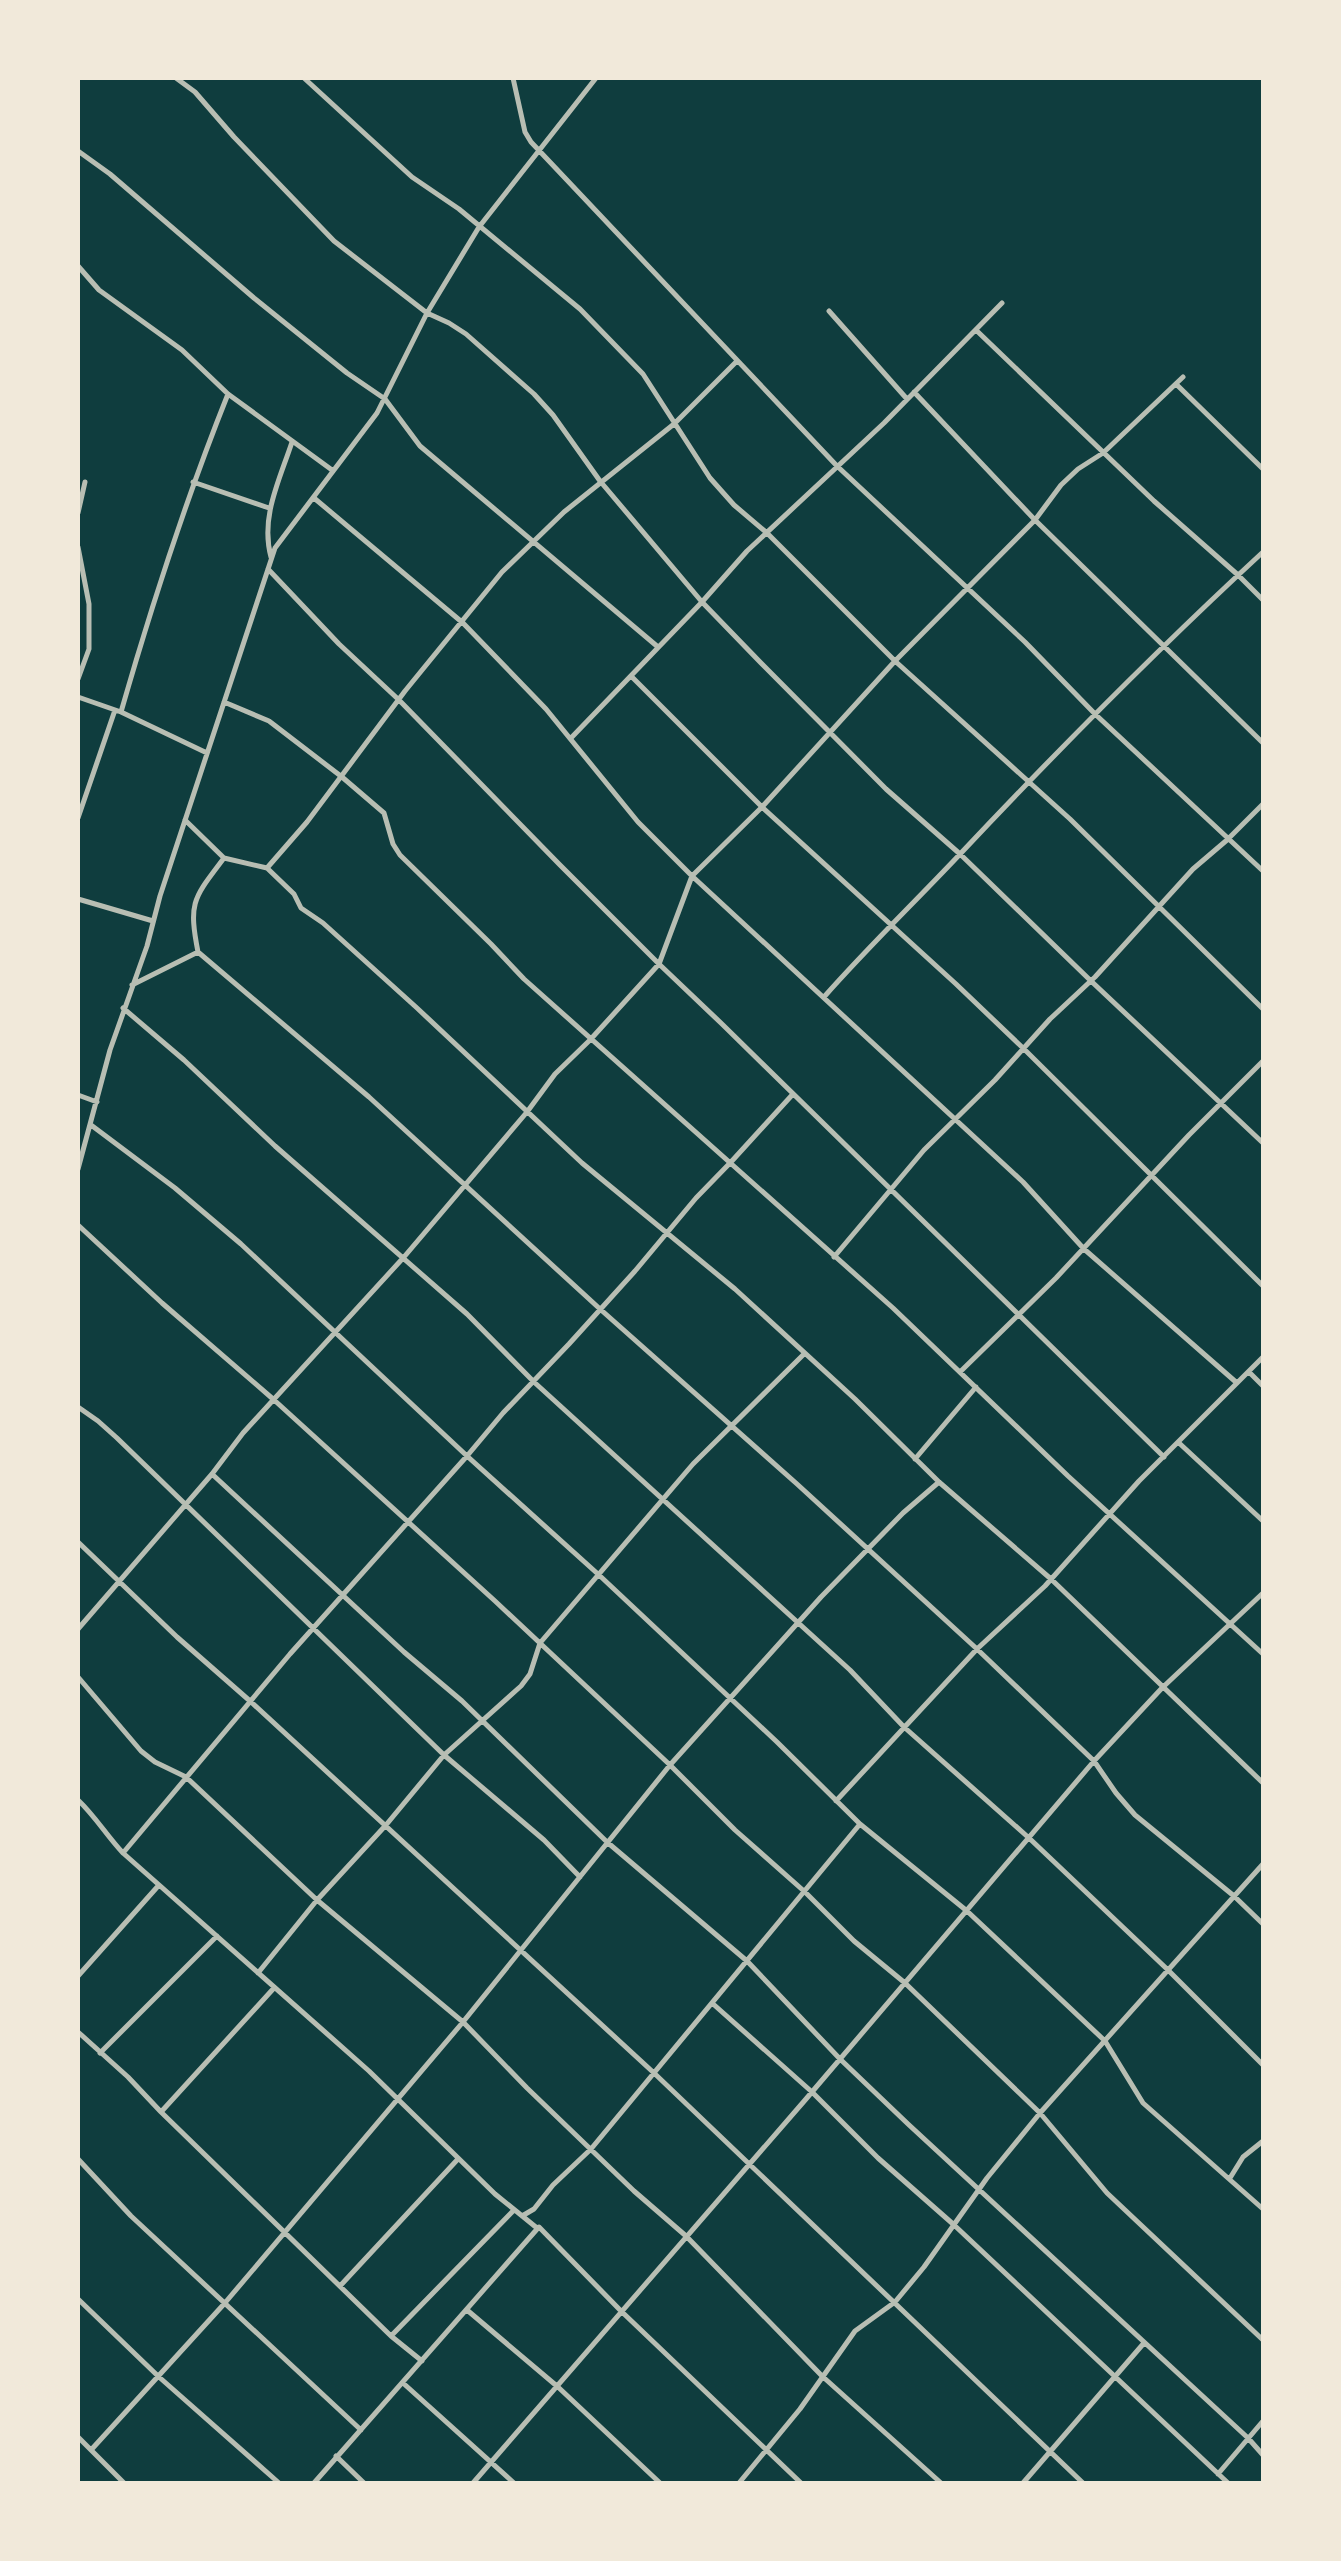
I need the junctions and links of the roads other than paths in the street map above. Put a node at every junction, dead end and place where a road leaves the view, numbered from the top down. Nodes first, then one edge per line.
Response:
1 (176, 78) edge
2 (304, 78) edge
3 (513, 78) edge
4 (596, 78) edge
5 (539, 150) junction
6 (78, 151) edge
7 (479, 227) junction
8 (78, 266) edge
9 (1002, 303) dead end
10 (829, 311) dead end
11 (427, 313) junction
12 (977, 331) junction
13 (737, 361) junction
14 (1183, 377) dead end
15 (1176, 384) junction
16 (914, 392) junction
17 (228, 394) junction
18 (385, 399) junction
19 (907, 399) junction
20 (674, 424) junction
21 (292, 442) junction
22 (1103, 453) junction
23 (837, 466) junction
24 (1263, 469) edge
25 (332, 470) junction
26 (600, 481) junction
27 (85, 482) dead end
28 (193, 482) junction
29 (314, 498) junction
30 (269, 508) junction
31 (78, 513) edge
32 (1035, 520) junction
33 (767, 533) junction
34 (533, 540) junction
35 (78, 547) edge
36 (1263, 552) edge
37 (271, 559) junction
38 (268, 569) junction
39 (1238, 575) junction
40 (968, 590) junction
41 (1263, 600) edge
42 (702, 602) junction
43 (463, 623) junction
44 (658, 647) junction
45 (1165, 647) junction
46 (895, 661) junction
47 (631, 676) junction
48 (78, 679) edge
49 (78, 697) edge
50 (399, 700) junction
51 (224, 702) junction
52 (118, 711) junction
53 (1095, 714) junction
54 (831, 732) junction
55 (571, 738) junction
56 (1263, 743) edge
57 (207, 753) junction
58 (342, 777) junction
59 (1030, 782) junction
60 (1263, 804) edge
61 (762, 807) junction
62 (78, 818) edge
63 (185, 820) junction
64 (1227, 840) junction
65 (960, 854) junction
66 (224, 858) junction
67 (267, 868) junction
68 (1263, 871) edge
69 (692, 876) junction
70 (78, 899) edge
71 (1159, 906) junction
72 (153, 921) junction
73 (891, 926) junction
74 (198, 952) junction
75 (659, 964) junction
76 (1091, 981) junction
77 (132, 985) junction
78 (824, 997) junction
79 (123, 1008) junction
80 (1263, 1009) edge
81 (590, 1040) junction
82 (1024, 1049) junction
83 (1263, 1061) edge
84 (793, 1094) junction
85 (78, 1095) edge
86 (97, 1102) junction
87 (1222, 1103) junction
88 (527, 1112) junction
89 (954, 1120) junction
90 (91, 1125) junction
91 (1263, 1143) edge
92 (731, 1162) junction
93 (78, 1169) edge
94 (1152, 1175) junction
95 (465, 1185) junction
96 (891, 1189) junction
97 (78, 1225) edge
98 (667, 1235) junction
99 (1084, 1249) junction
100 (404, 1257) junction
101 (834, 1257) junction
102 (1263, 1286) edge
103 (600, 1309) junction
104 (1019, 1314) junction
105 (334, 1333) junction
106 (804, 1354) junction
107 (1263, 1357) edge
108 (960, 1372) junction
109 (1249, 1372) junction
110 (534, 1382) junction
111 (1237, 1383) junction
112 (1263, 1386) edge
113 (976, 1387) junction
114 (273, 1399) junction
115 (78, 1407) edge
116 (731, 1426) junction
117 (1178, 1442) junction
118 (467, 1456) junction
119 (1164, 1457) junction
120 (915, 1459) junction
121 (212, 1474) junction
122 (939, 1482) junction
123 (665, 1500) junction
124 (184, 1505) junction
125 (1109, 1513) junction
126 (1263, 1521) edge
127 (408, 1522) junction
128 (78, 1542) edge
129 (867, 1550) junction
130 (599, 1575) junction
131 (1051, 1579) junction
132 (119, 1582) junction
133 (1263, 1593) edge
134 (343, 1596) junction
135 (798, 1623) junction
136 (1230, 1623) junction
137 (78, 1629) edge
138 (313, 1629) junction
139 (540, 1643) junction
140 (977, 1649) junction
141 (1263, 1654) edge
142 (78, 1677) edge
143 (1162, 1688) junction
144 (730, 1698) junction
145 (250, 1701) junction
146 (481, 1720) junction
147 (904, 1727) junction
148 (444, 1755) junction
149 (1094, 1761) junction
150 (670, 1765) junction
151 (186, 1777) junction
152 (1263, 1783) edge
153 (78, 1800) edge
154 (836, 1801) junction
155 (860, 1824) junction
156 (386, 1825) junction
157 (1029, 1838) junction
158 (607, 1842) junction
159 (123, 1853) junction
160 (1263, 1864) edge
161 (580, 1877) junction
162 (159, 1885) junction
163 (805, 1892) junction
164 (1234, 1896) junction
165 (317, 1900) junction
166 (967, 1911) junction
167 (1263, 1924) edge
168 (217, 1936) junction
169 (521, 1950) junction
170 (747, 1961) junction
171 (1168, 1970) junction
172 (258, 1973) junction
173 (78, 1976) edge
174 (905, 1983) junction
175 (274, 1988) junction
176 (712, 2003) junction
177 (463, 2022) junction
178 (78, 2032) edge
179 (1105, 2041) junction
180 (100, 2053) junction
181 (840, 2059) junction
182 (1263, 2065) edge
183 (654, 2073) junction
184 (812, 2092) junction
185 (398, 2098) junction
186 (161, 2112) junction
187 (1040, 2113) junction
188 (1263, 2141) edge
189 (591, 2149) junction
190 (78, 2159) edge
191 (458, 2159) junction
192 (749, 2164) junction
193 (1230, 2178) junction
194 (978, 2189) junction
195 (1263, 2209) edge
196 (514, 2210) junction
197 (522, 2216) junction
198 (953, 2224) junction
199 (539, 2227) junction
200 (285, 2231) junction
201 (686, 2236) junction
202 (340, 2286) junction
203 (78, 2299) edge
204 (895, 2302) junction
205 (224, 2304) junction
206 (467, 2310) junction
207 (621, 2311) junction
208 (391, 2336) junction
209 (1263, 2340) edge
210 (1144, 2343) junction
211 (422, 2361) junction
212 (822, 2376) junction
213 (159, 2377) junction
214 (1116, 2377) junction
215 (403, 2383) junction
216 (558, 2387) junction
217 (1263, 2421) edge
218 (361, 2430) junction
219 (78, 2437) edge
220 (1248, 2438) junction
221 (91, 2450) junction
222 (766, 2450) junction
223 (1049, 2452) junction
224 (1263, 2455) edge
225 (336, 2456) junction
226 (492, 2463) junction
227 (1218, 2474) junction
228 (124, 2483) edge
229 (279, 2483) edge
230 (314, 2483) edge
231 (364, 2483) edge
232 (473, 2483) edge
233 (514, 2483) edge
234 (660, 2483) edge
235 (739, 2483) edge
236 (801, 2483) edge
237 (941, 2483) edge
238 (1023, 2483) edge
239 (1083, 2483) edge
240 (1228, 2483) edge

1 - 11 street
2 - 7 street
3 - 5 street
4 - 5 street
5 - 7 street
5 - 13 street
6 - 18 street
7 - 11 street
7 - 20 street
8 - 17 street
9 - 12 street
10 - 19 street
11 - 18 street
11 - 26 street
12 - 16 street
12 - 22 street
13 - 20 street
13 - 23 street
14 - 15 street
15 - 22 street
15 - 24 street
16 - 19 street
16 - 32 street
17 - 21 street
17 - 28 street
18 - 25 street
18 - 34 street
19 - 23 street
20 - 26 street
20 - 33 street
21 - 25 street
21 - 30 street
22 - 32 street
22 - 39 street
23 - 33 street
23 - 40 street
25 - 29 street
26 - 34 street
26 - 42 street
27 - 31 street
28 - 30 street
28 - 52 street
29 - 37 street
29 - 43 street
30 - 37 street
32 - 40 street
32 - 45 street
33 - 42 street
33 - 46 street
34 - 43 street
34 - 44 street
35 - 48 street
36 - 39 street
37 - 38 street
38 - 50 street
38 - 51 street
39 - 41 street
39 - 45 street
40 - 46 street
40 - 53 street
42 - 44 street
42 - 54 street
43 - 50 street
43 - 55 street
44 - 47 street
45 - 53 street
45 - 56 street
46 - 54 street
46 - 59 street
47 - 55 street
47 - 61 street
49 - 52 street
50 - 58 street
50 - 75 street
51 - 57 street
51 - 58 street
52 - 57 street
52 - 62 street
53 - 59 street
53 - 64 street
54 - 61 street
54 - 65 street
55 - 69 street
57 - 63 street
58 - 67 street
58 - 81 street
59 - 65 street
59 - 71 street
60 - 64 street
61 - 69 street
61 - 73 street
63 - 66 street
63 - 72 street
64 - 68 street
64 - 71 street
65 - 73 street
65 - 76 street
66 - 67 street
66 - 74 street
67 - 88 street
69 - 75 street
69 - 78 street
70 - 72 street
71 - 76 street
71 - 80 street
72 - 77 street
73 - 78 street
73 - 82 street
74 - 77 street
74 - 95 street
75 - 81 street
75 - 84 street
76 - 82 street
76 - 87 street
77 - 79 street
78 - 89 street
79 - 86 street
79 - 100 street
81 - 88 street
81 - 92 street
82 - 89 street
82 - 94 street
83 - 87 street
84 - 92 street
84 - 96 street
85 - 86 street
86 - 90 street
87 - 91 street
87 - 94 street
88 - 95 street
88 - 98 street
89 - 96 street
89 - 99 street
90 - 93 street
90 - 105 street
92 - 98 street
92 - 101 street
94 - 99 street
94 - 102 street
95 - 100 street
95 - 103 street
96 - 101 street
96 - 104 street
97 - 114 street
98 - 103 street
98 - 106 street
99 - 104 street
99 - 111 street
100 - 105 street
100 - 110 street
101 - 108 street
103 - 110 street
103 - 116 street
104 - 108 street
104 - 119 street
105 - 114 street
105 - 118 street
106 - 116 street
106 - 120 street
107 - 109 street
108 - 113 street
109 - 111 street
109 - 112 street
110 - 118 street
110 - 123 street
111 - 117 street
113 - 120 street
113 - 125 street
114 - 121 street
114 - 127 street
115 - 124 street
116 - 123 street
116 - 129 street
117 - 119 street
117 - 126 street
118 - 127 street
118 - 130 street
119 - 125 street
120 - 122 street
121 - 124 street
121 - 134 street
122 - 129 street
122 - 131 street
123 - 130 street
123 - 135 street
124 - 132 street
124 - 138 street
125 - 131 street
125 - 136 street
127 - 134 street
127 - 139 street
128 - 132 street
129 - 135 street
129 - 140 street
130 - 139 street
130 - 144 street
131 - 140 street
131 - 143 street
132 - 137 street
132 - 145 street
133 - 136 street
134 - 138 street
134 - 146 street
135 - 144 street
135 - 147 street
136 - 141 street
136 - 143 street
138 - 145 street
138 - 148 street
139 - 146 street
139 - 150 street
140 - 147 street
140 - 149 street
142 - 151 street
143 - 149 street
143 - 152 street
144 - 150 street
144 - 154 street
145 - 151 street
145 - 156 street
146 - 148 street
146 - 158 street
147 - 154 street
147 - 157 street
148 - 156 street
148 - 161 street
149 - 157 street
149 - 164 street
150 - 158 street
150 - 163 street
151 - 159 street
151 - 165 street
153 - 159 street
154 - 155 street
155 - 163 street
155 - 166 street
156 - 165 street
156 - 169 street
157 - 166 street
157 - 171 street
158 - 161 street
158 - 170 street
159 - 162 street
160 - 164 street
161 - 169 street
162 - 168 street
162 - 173 street
163 - 170 street
163 - 174 street
164 - 167 street
164 - 171 street
165 - 172 street
165 - 177 street
166 - 174 street
166 - 179 street
168 - 172 street
168 - 180 street
169 - 177 street
169 - 183 street
170 - 176 street
170 - 181 street
171 - 179 street
171 - 182 street
172 - 175 street
174 - 181 street
174 - 187 street
175 - 185 street
175 - 186 street
176 - 183 street
176 - 184 street
177 - 185 street
177 - 189 street
178 - 180 street
179 - 187 street
179 - 193 street
180 - 186 street
181 - 184 street
181 - 194 street
183 - 189 street
183 - 192 street
184 - 192 street
184 - 198 street
185 - 191 street
185 - 200 street
186 - 200 street
187 - 194 street
187 - 209 street
188 - 193 street
189 - 197 street
189 - 201 street
190 - 205 street
191 - 196 street
191 - 202 street
192 - 201 street
192 - 204 street
193 - 195 street
194 - 198 street
194 - 210 street
196 - 197 street
196 - 208 street
197 - 199 street
198 - 204 street
198 - 214 street
199 - 206 street
199 - 207 street
200 - 202 street
200 - 205 street
201 - 207 street
201 - 212 street
202 - 208 street
203 - 213 street
204 - 212 street
204 - 223 street
205 - 213 street
205 - 218 street
206 - 211 street
206 - 216 street
207 - 216 street
207 - 222 street
208 - 211 street
210 - 214 street
210 - 220 street
211 - 215 street
212 - 222 street
212 - 237 street
213 - 221 street
213 - 229 street
214 - 223 street
214 - 227 street
215 - 218 street
215 - 226 street
216 - 226 street
216 - 234 street
217 - 220 street
218 - 225 street
219 - 221 street
220 - 224 street
220 - 227 street
221 - 228 street
222 - 235 street
222 - 236 street
223 - 238 street
223 - 239 street
225 - 230 street
225 - 231 street
226 - 232 street
226 - 233 street
227 - 240 street

